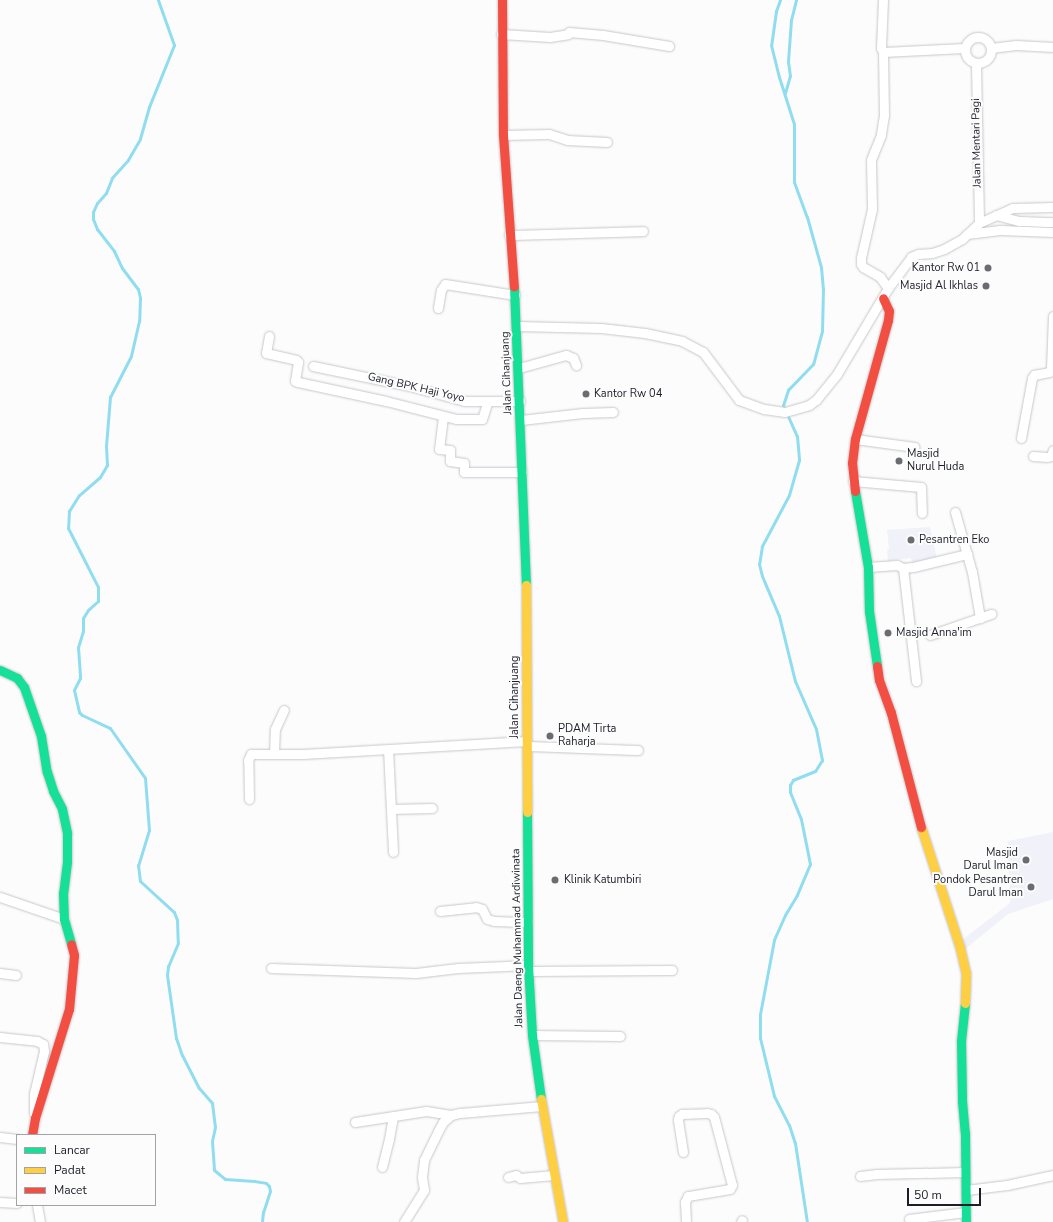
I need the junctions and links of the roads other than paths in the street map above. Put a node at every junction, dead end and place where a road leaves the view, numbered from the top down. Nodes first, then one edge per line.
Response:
1 (502, 0) edge
2 (883, 0) edge
3 (501, 34) junction
4 (669, 46) dead end
5 (1053, 47) edge
6 (964, 48) junction
7 (991, 48) junction
8 (883, 52) junction
9 (976, 64) junction
10 (503, 135) junction
11 (607, 142) dead end
12 (1053, 207) edge
13 (996, 215) junction
14 (1053, 222) edge
15 (979, 223) junction
16 (643, 231) dead end
17 (1053, 232) edge
18 (967, 234) junction
19 (509, 235) junction
20 (888, 288) junction
21 (515, 295) junction
22 (883, 298) junction
23 (438, 308) dead end
24 (1053, 316) edge
25 (517, 326) junction
26 (269, 336) dead end
27 (576, 365) dead end
28 (313, 366) dead end
29 (519, 368) junction
30 (488, 401) junction
31 (520, 401) junction
32 (613, 412) dead end
33 (443, 417) junction
34 (521, 420) junction
35 (1021, 438) dead end
36 (855, 439) junction
37 (914, 447) dead end
38 (1053, 450) edge
39 (1033, 456) dead end
40 (522, 472) junction
41 (853, 481) junction
42 (955, 512) dead end
43 (922, 513) dead end
44 (967, 554) junction
45 (868, 567) junction
46 (903, 568) junction
47 (991, 614) dead end
48 (980, 618) junction
49 (930, 635) dead end
50 (0, 670) edge
51 (916, 681) dead end
52 (284, 710) dead end
53 (527, 744) junction
54 (388, 749) junction
55 (638, 750) dead end
56 (274, 754) junction
57 (249, 799) dead end
58 (432, 808) dead end
59 (391, 809) junction
60 (393, 852) dead end
61 (0, 897) edge
62 (440, 911) dead end
63 (64, 919) junction
64 (528, 922) junction
65 (271, 968) dead end
66 (528, 968) junction
67 (672, 970) dead end
68 (0, 973) edge
69 (16, 975) dead end
70 (532, 1035) junction
71 (620, 1036) dead end
72 (0, 1037) edge
73 (542, 1106) junction
74 (450, 1115) junction
75 (393, 1116) junction
76 (35, 1118) junction
77 (355, 1122) dead end
78 (32, 1134) edge
79 (0, 1137) edge
80 (16, 1139) edge
81 (683, 1152) dead end
82 (382, 1167) dead end
83 (965, 1172) junction
84 (554, 1175) junction
85 (1053, 1175) edge
86 (860, 1176) dead end
87 (508, 1177) dead end
88 (966, 1190) junction
89 (0, 1202) edge
90 (16, 1203) edge
91 (37, 1206) edge
92 (966, 1217) edge
93 (909, 1219) dead end
94 (40, 1222) edge
95 (404, 1222) edge
96 (563, 1222) edge
97 (686, 1222) edge

1 - 3 street, Jalan Cihanjuang
2 - 8 street
3 - 4 street
3 - 10 street, Jalan Cihanjuang
5 - 7 street
6 - 7 street
6 - 8 street
6 - 9 street
7 - 9 street
8 - 20 street
9 - 15 street, Jalan Mentari Pagi
10 - 11 street
10 - 19 street, Jalan Cihanjuang
12 - 13 street
13 - 14 street
13 - 15 street
15 - 18 street
16 - 19 street
17 - 18 street
18 - 20 street
19 - 21 street, Jalan Cihanjuang
20 - 22 street
21 - 23 street
21 - 25 street, Jalan Cihanjuang
22 - 25 street
22 - 36 street
24 - 35 street
25 - 29 street, Jalan Cihanjuang
26 - 33 street
27 - 29 street
28 - 30 street, Gang BPK Haji Yoyo
29 - 31 street, Jalan Cihanjuang
30 - 31 street, Gang BPK Haji Yoyo
30 - 33 street
31 - 34 street, Jalan Cihanjuang
32 - 34 street
33 - 40 street
34 - 40 street, Jalan Cihanjuang
36 - 37 street
36 - 41 street
38 - 39 street
40 - 53 street, Jalan Cihanjuang
41 - 43 street
41 - 45 street
42 - 44 street
44 - 46 street
44 - 48 street
45 - 46 street
45 - 83 street
46 - 51 street
47 - 48 street
48 - 49 street
50 - 63 street
52 - 56 street
53 - 54 street
53 - 55 street
53 - 64 street, Jalan Daeng Muhammad Ardiwinata
54 - 56 street
54 - 59 street
56 - 57 street
58 - 59 street
59 - 60 street
61 - 63 street
62 - 64 street
63 - 76 street
64 - 66 street, Jalan Daeng Muhammad Ardiwinata
65 - 66 street
66 - 67 street
66 - 70 street, Jalan Daeng Muhammad Ardiwinata
68 - 69 street
70 - 71 street
70 - 73 street, Jalan Daeng Muhammad Ardiwinata
72 - 76 street
73 - 74 street
73 - 84 street, Jalan Daeng Muhammad Ardiwinata
74 - 75 street
74 - 95 street
75 - 77 street
75 - 82 street
76 - 78 street
79 - 80 street
81 - 97 street
83 - 86 street
83 - 88 street
84 - 87 street
84 - 96 street, Jalan Daeng Muhammad Ardiwinata
85 - 88 street
88 - 92 street
89 - 90 street
91 - 94 street
92 - 93 street

